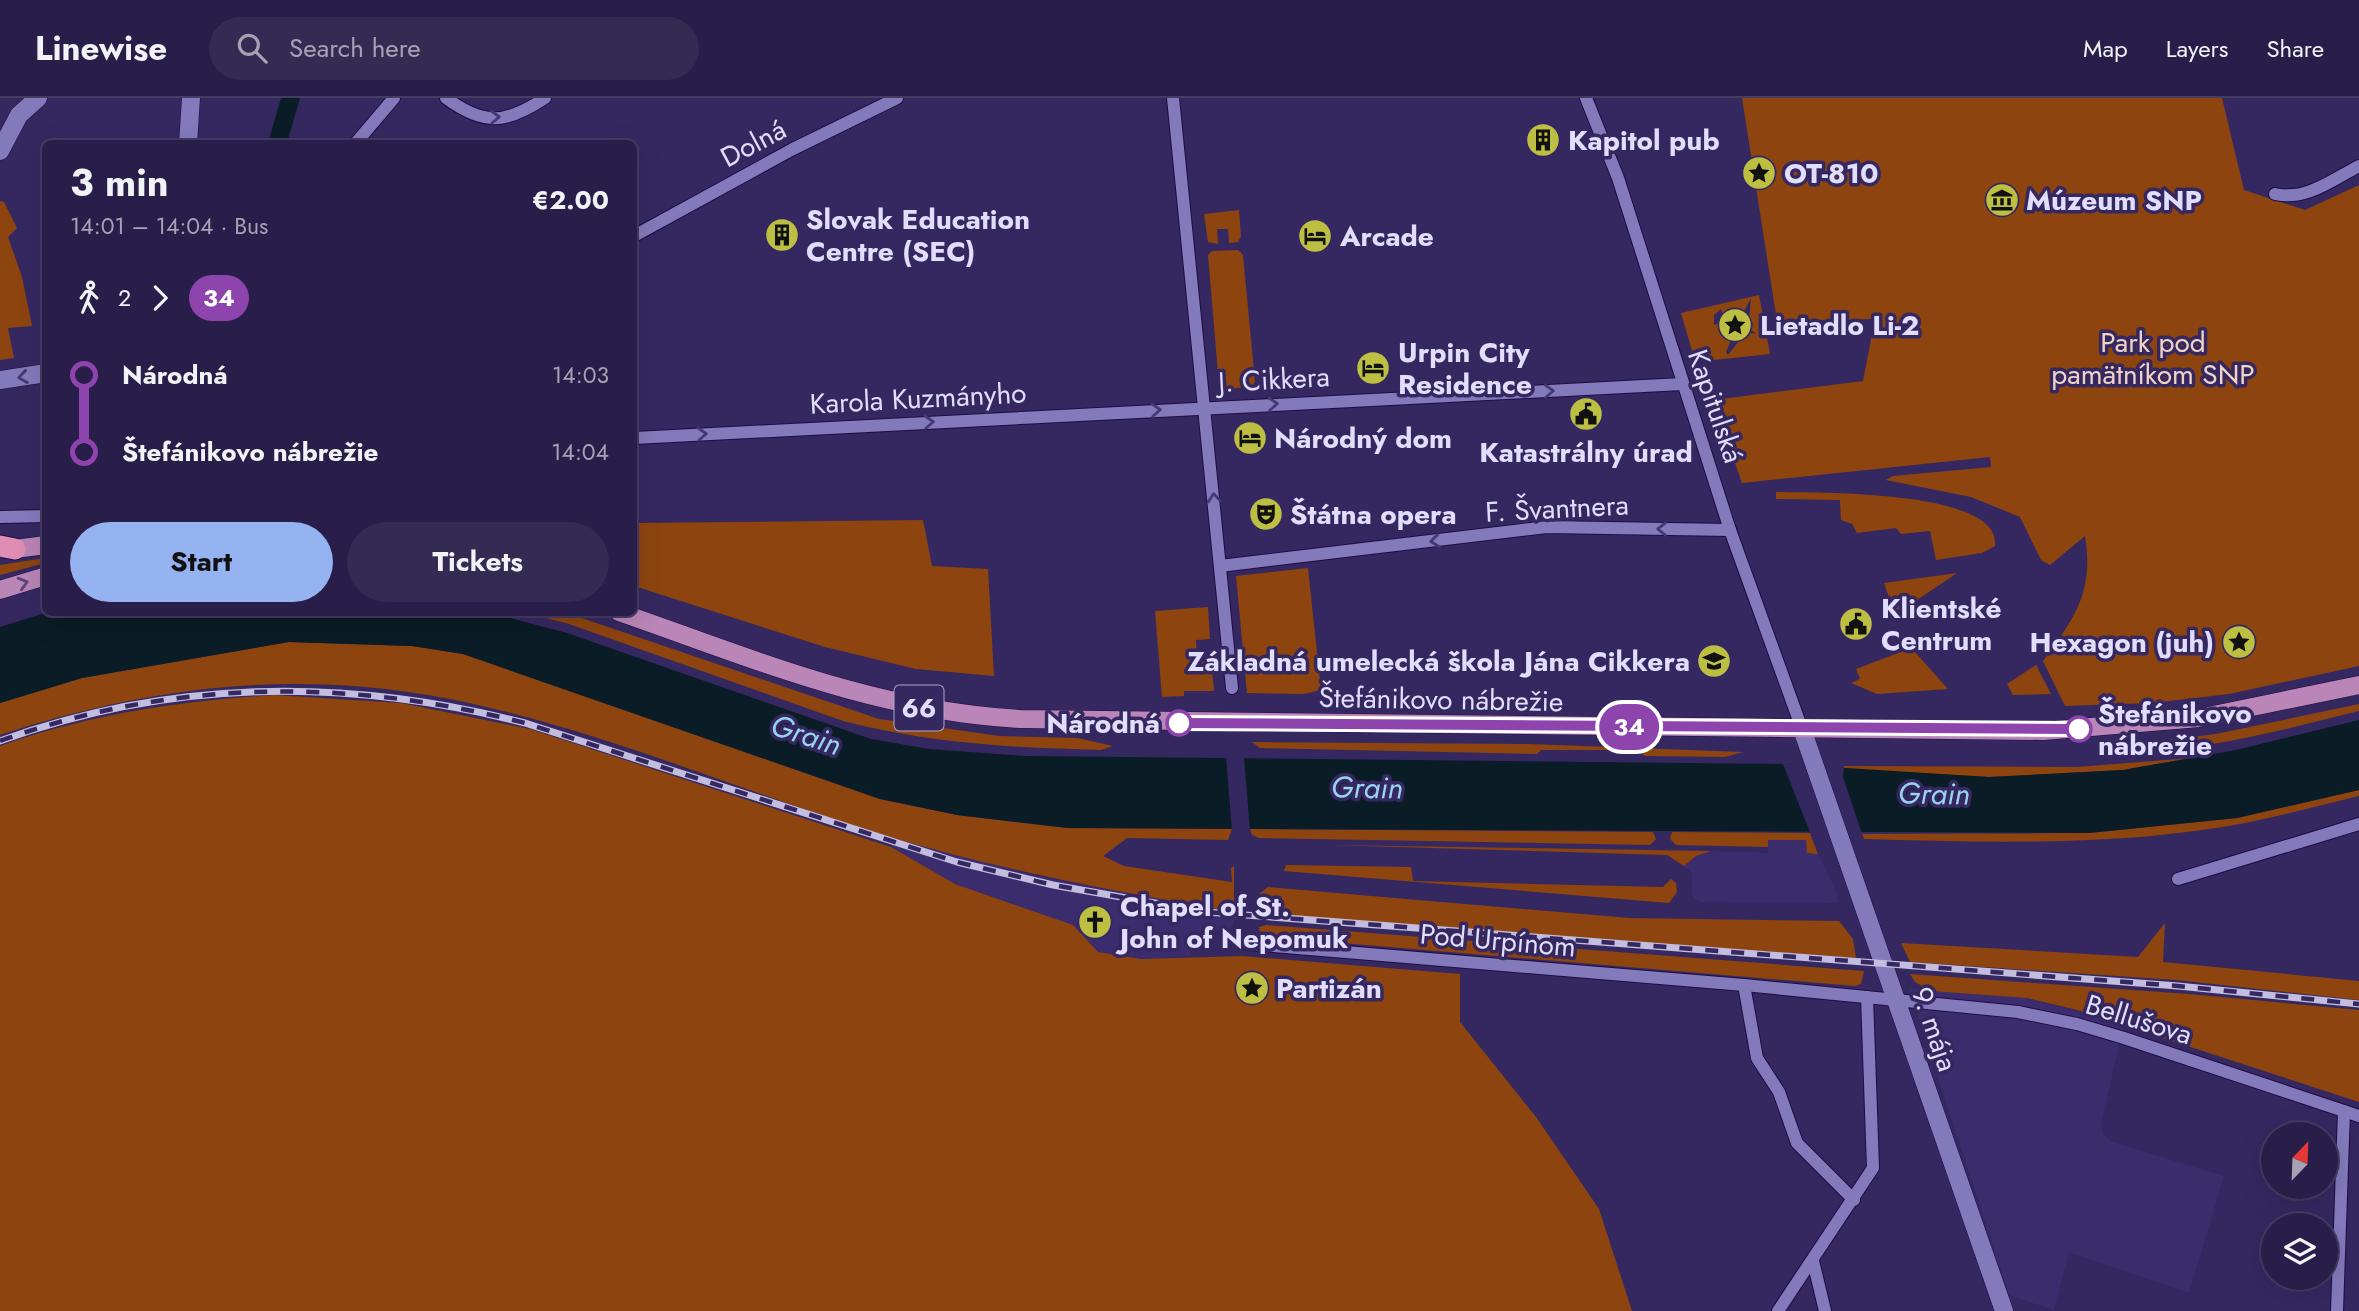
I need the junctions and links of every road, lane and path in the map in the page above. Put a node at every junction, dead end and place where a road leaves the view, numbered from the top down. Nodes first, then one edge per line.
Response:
1 (38, 98) edge
2 (191, 98) edge
3 (394, 98) edge
4 (446, 98) edge
5 (545, 98) edge
6 (897, 98) edge
7 (1173, 98) edge
8 (1586, 98) edge
9 (188, 140) edge
10 (358, 140) edge
11 (2, 141) edge
12 (2359, 166) edge
13 (2275, 194) dead end
14 (637, 234) edge
15 (42, 374) edge
16 (0, 380) edge
17 (1682, 384) junction
18 (1205, 407) junction
19 (637, 438) edge
20 (42, 516) edge
21 (0, 517) edge
22 (1730, 530) junction
23 (42, 545) edge
24 (5, 549) edge
25 (1220, 566) junction
26 (42, 577) edge
27 (0, 590) edge
28 (630, 616) edge
29 (2359, 685) edge
30 (1232, 688) dead end
31 (1802, 729) junction
32 (2359, 824) edge
33 (2178, 879) dead end
34 (1248, 944) dead end
35 (1744, 985) junction
36 (1867, 997) junction
37 (1897, 999) junction
38 (2344, 1111) junction
39 (2359, 1116) edge
40 (1854, 1200) junction
41 (1813, 1261) junction
42 (1779, 1311) edge
43 (1825, 1311) edge
44 (2004, 1311) edge
45 (2337, 1311) edge

1 - 11 main road
2 - 9 main road
3 - 10 street
4 -> 5 street
6 - 14 street, Dolná
7 - 18 street
8 - 17 street, Kapitulská
12 - 13 street
15 -> 16 main road
18 -> 17 street, J. Cikkera
17 - 22 street, Kapitulská
19 -> 18 street, Karola Kuzmányho
25 -> 18 street
20 - 21 street
22 -> 25 street, F. Švantnera
22 - 31 street, Kapitulská
23 - 24 main road
25 - 30 street
27 -> 26 main road
28 - 31 main road, Štefánikovo nábrežie / 66
29 - 31 main road, Štefánikovo nábrežie / 66
31 - 37 main road, 9. mája
32 - 33 street
34 - 35 street, Pod Urpínom
35 - 36 street, Pod Urpínom
35 - 40 street
36 - 37 street, Pod Urpínom
36 - 40 street
37 - 38 street, Bellušova
37 - 44 main road, 9. mája
38 - 39 street, Bellušova
38 - 45 street
40 - 41 street
41 - 42 street
41 - 43 street

